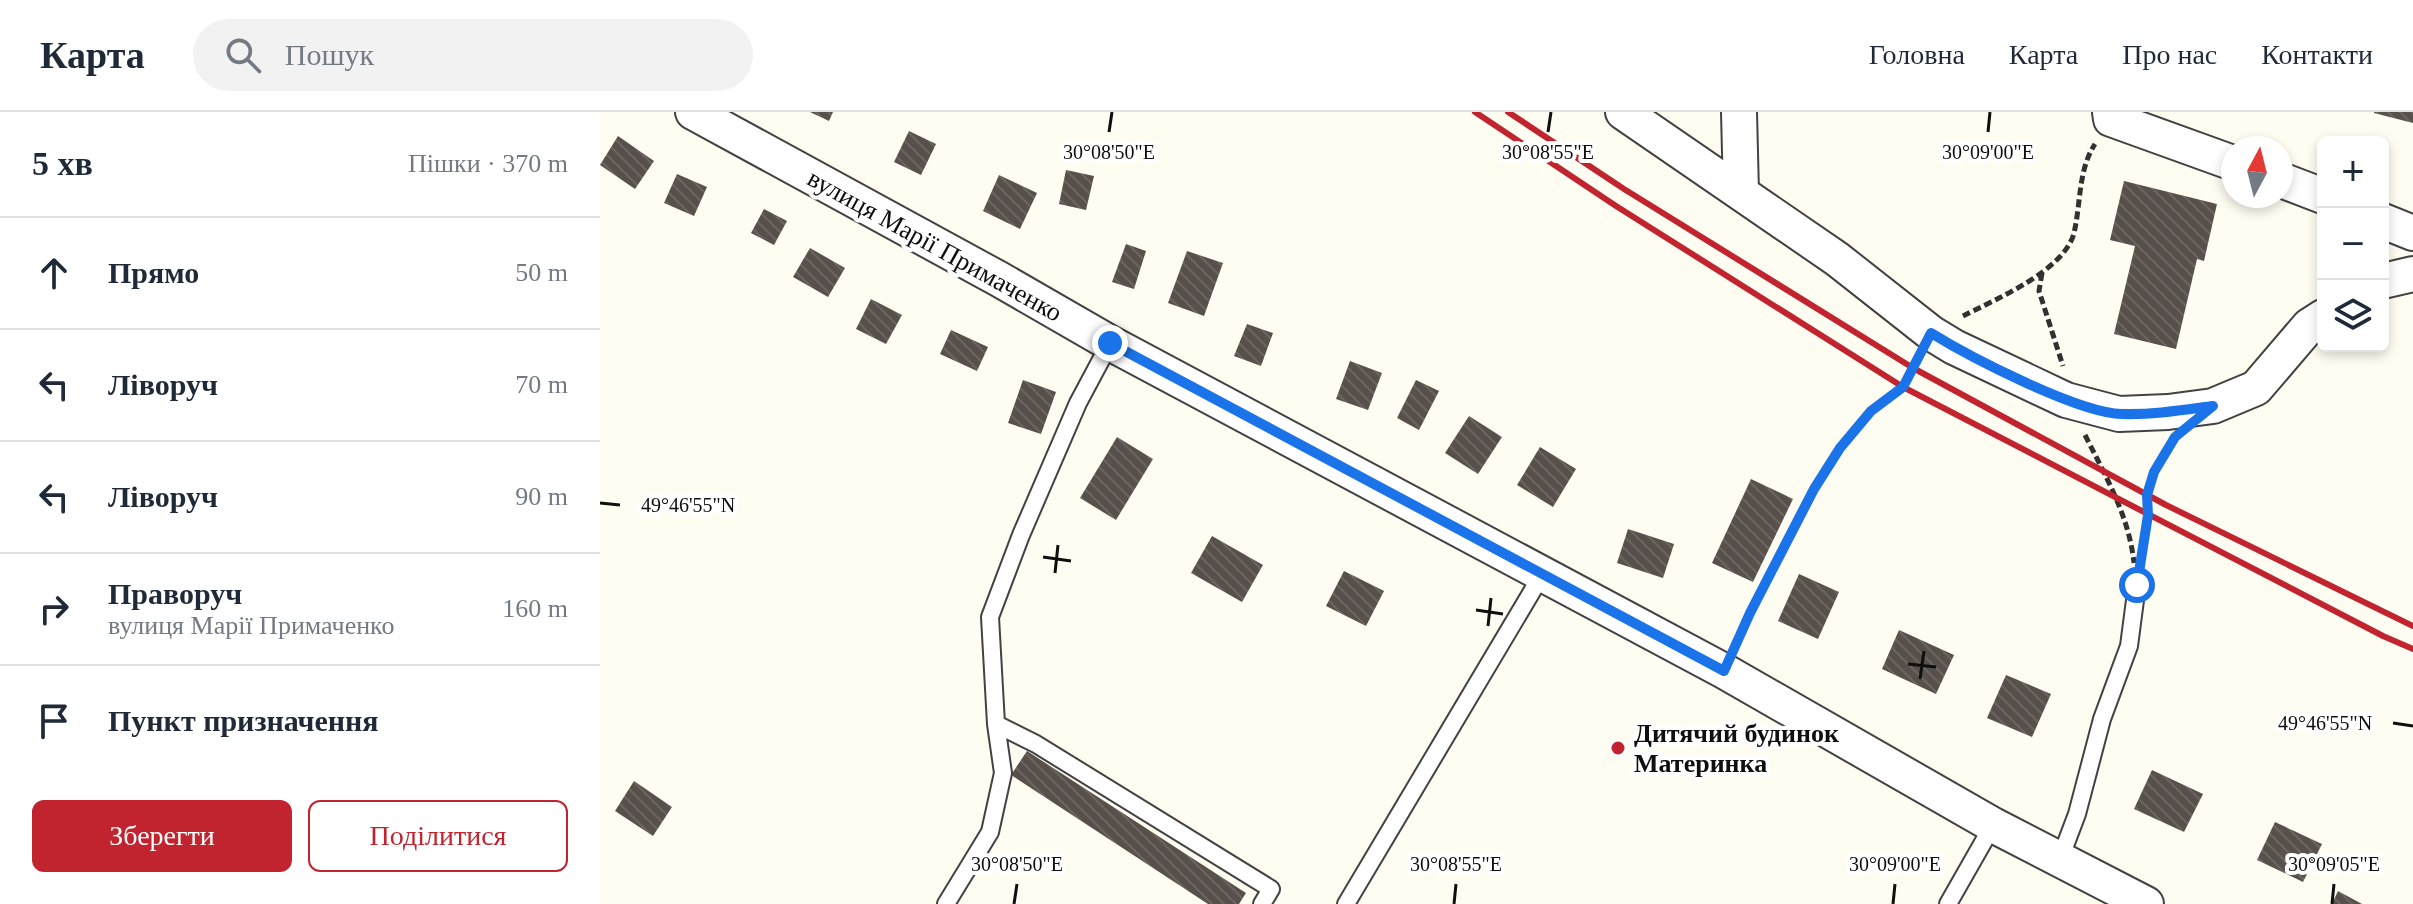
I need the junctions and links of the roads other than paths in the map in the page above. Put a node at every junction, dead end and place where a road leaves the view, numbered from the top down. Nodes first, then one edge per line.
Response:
1 (693, 112) edge
2 (1623, 112) edge
3 (1739, 112) edge
4 (2111, 116) edge
5 (2221, 158) edge
6 (2293, 185) edge
7 (1741, 193) junction
8 (2317, 194) edge
9 (2389, 223) edge
10 (2413, 233) edge
11 (2413, 274) edge
12 (2387, 280) edge
13 (2317, 321) edge
14 (1110, 343) junction
15 (1543, 573) junction
16 (2137, 585) road end
17 (996, 724) junction
18 (1993, 825) junction
19 (2060, 859) junction
20 (946, 904) edge
21 (1262, 904) edge
22 (1346, 904) edge
23 (1948, 904) edge
24 (2146, 904) edge

1 - 14 street, вулиця Марії Примаченко
2 - 7 street
3 - 7 street
4 - 5 street
6 - 8 street
7 - 13 street
9 - 10 street
11 - 12 street
14 - 15 street, вулиця Марії Примаченко
14 - 17 lane
15 - 18 street, вулиця Марії Примаченко
15 - 22 lane
16 - 19 lane
17 - 20 lane
17 - 21 lane
18 - 19 street, вулиця Марії Примаченко
18 - 23 lane
19 - 24 street, вулиця Марії Примаченко

